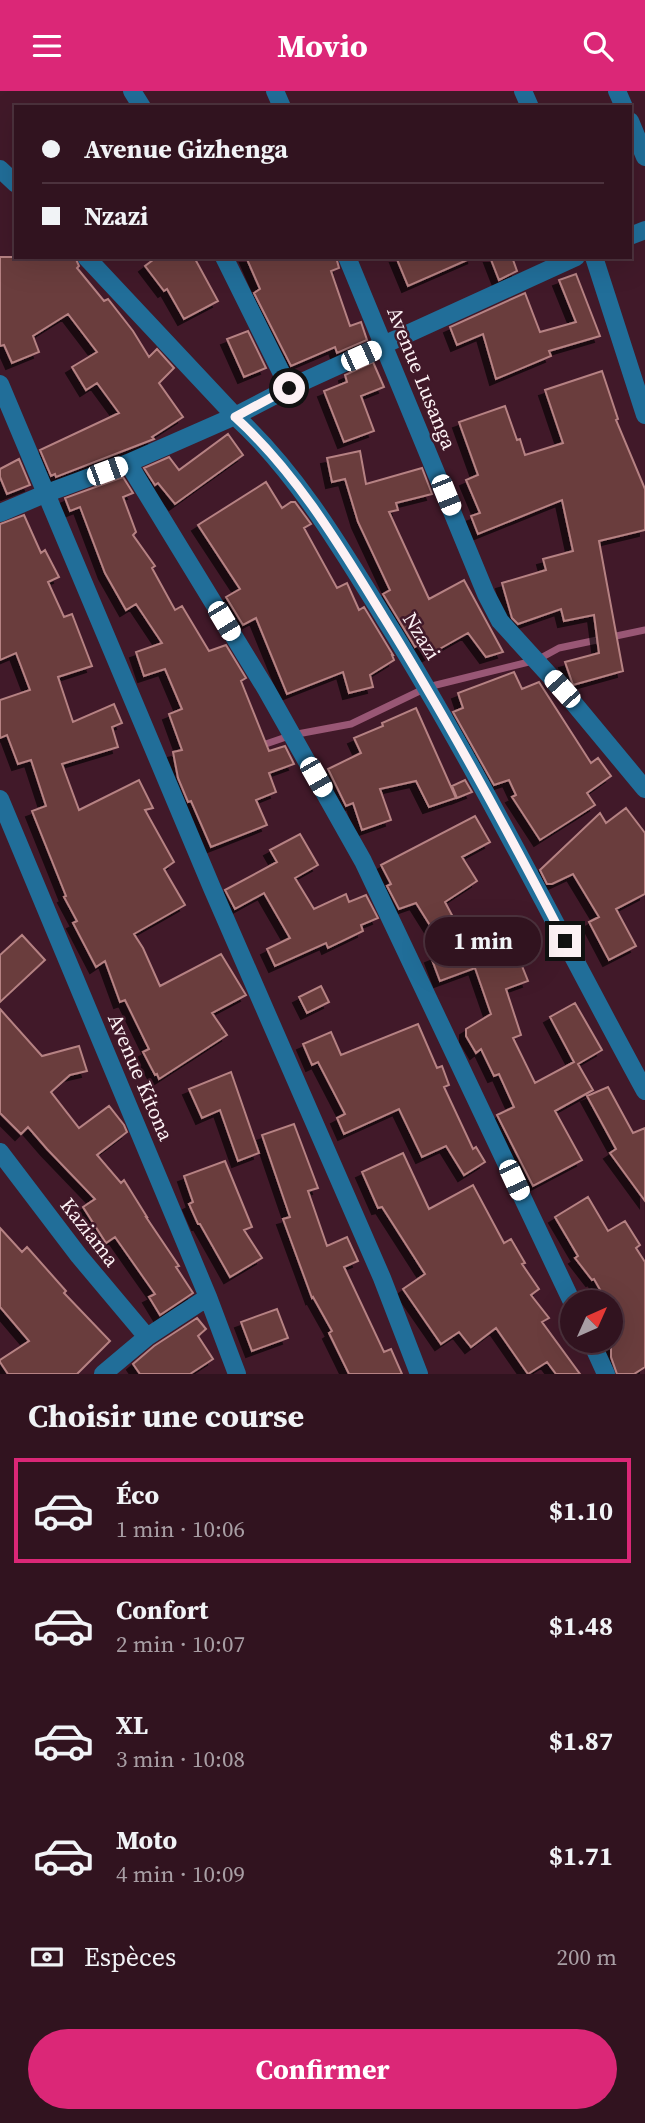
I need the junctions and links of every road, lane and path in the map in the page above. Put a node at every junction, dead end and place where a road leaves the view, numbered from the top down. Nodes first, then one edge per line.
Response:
1 (632, 126) edge
2 (645, 157) edge
3 (0, 169) edge
4 (14, 182) edge
5 (88, 259) edge
6 (225, 259) edge
7 (348, 259) edge
8 (572, 259) edge
9 (595, 259) edge
10 (385, 345) junction
11 (0, 384) edge
12 (289, 388) junction
13 (645, 415) edge
14 (235, 417) junction
15 (128, 463) junction
16 (47, 493) junction
17 (0, 513) edge
18 (645, 789) edge
19 (1, 804) edge
20 (645, 1091) edge
21 (0, 1153) edge
22 (566, 1290) edge
23 (208, 1297) junction
24 (147, 1337) junction
25 (596, 1353) edge
26 (103, 1374) edge
27 (237, 1374) edge
28 (419, 1374) edge
29 (606, 1374) edge

1 - 2 street
3 - 4 street
5 - 14 street, Nzazi
6 - 12 street
7 - 10 street, Avenue Lusanga
8 - 10 street
9 - 13 street
10 - 12 street
10 - 18 street, Avenue Lusanga
11 - 16 street
12 - 14 street
14 - 15 street
14 - 20 street, Nzazi
15 - 16 street
15 - 22 street
16 - 17 street
16 - 28 street
19 - 23 street, Avenue Kitona
21 - 24 street, Kaziama
23 - 24 street
23 - 27 street, Avenue Kitona
24 - 26 street
25 - 29 street

